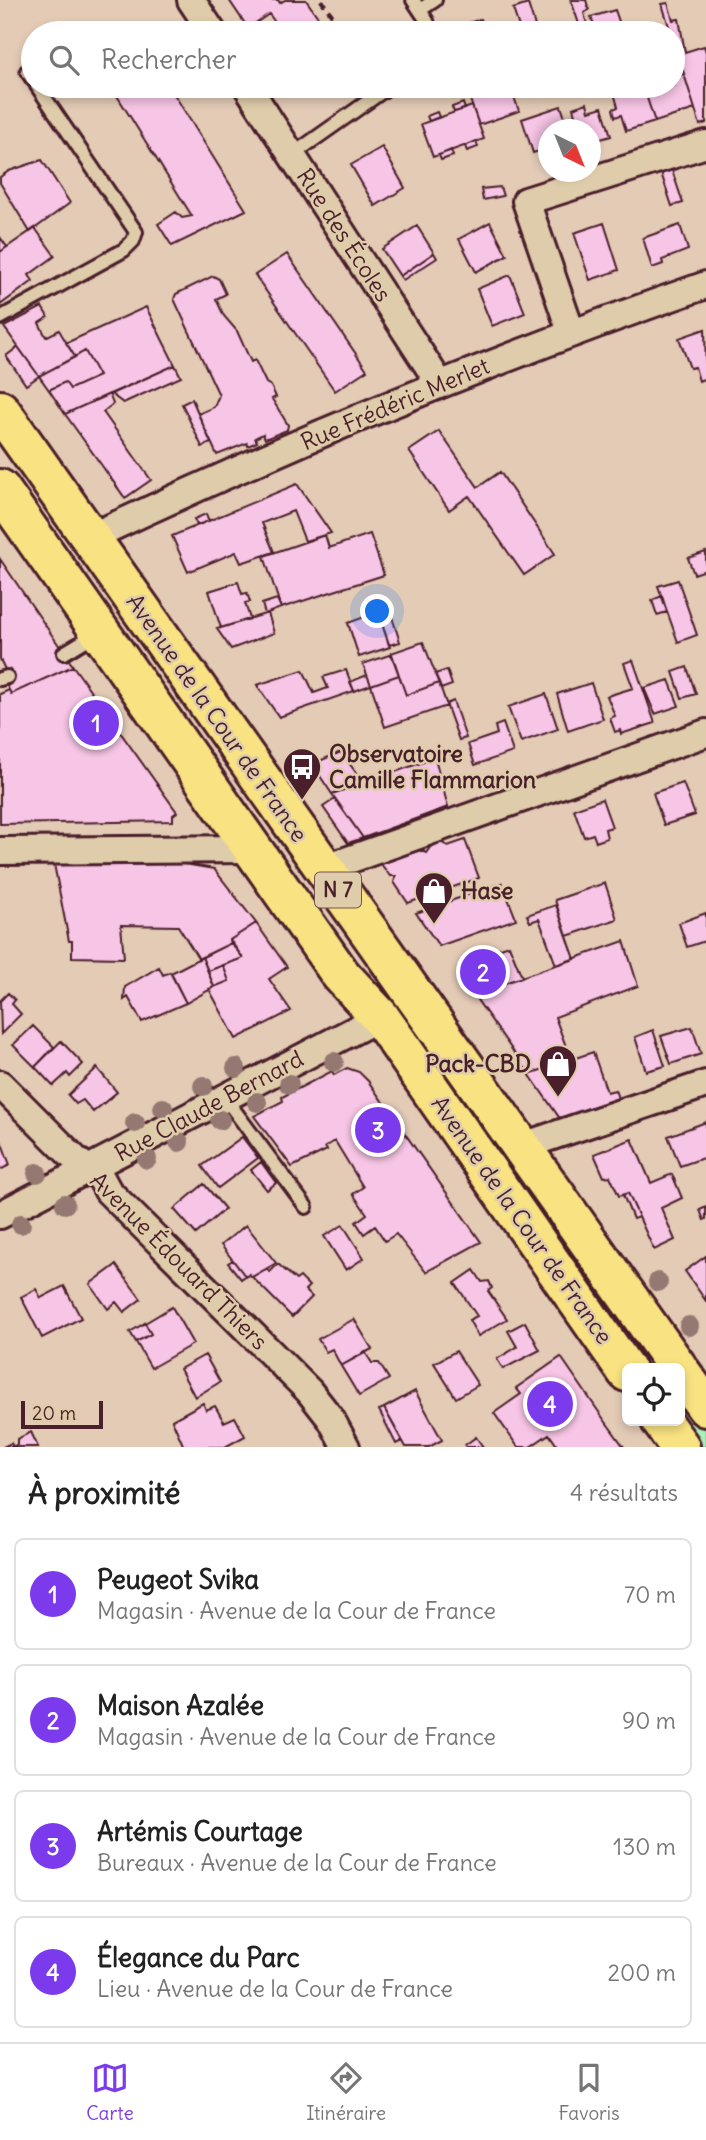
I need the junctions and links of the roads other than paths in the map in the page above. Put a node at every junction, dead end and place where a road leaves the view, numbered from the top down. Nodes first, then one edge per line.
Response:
1 (191, 0) edge
2 (435, 0) edge
3 (416, 5) edge
4 (205, 21) edge
5 (425, 21) edge
6 (45, 98) edge
7 (255, 98) edge
8 (373, 98) edge
9 (706, 144) edge
10 (292, 155) junction
11 (706, 285) edge
12 (0, 318) edge
13 (571, 332) junction
14 (440, 384) junction
15 (0, 410) edge
16 (0, 489) edge
17 (89, 538) junction
18 (100, 631) junction
19 (64, 653) dead end
20 (706, 733) edge
21 (252, 849) junction
22 (0, 851) edge
23 (323, 869) junction
24 (380, 1017) junction
25 (0, 1084) edge
26 (706, 1084) edge
27 (225, 1098) junction
28 (520, 1147) junction
29 (88, 1169) junction
30 (306, 1207) dead end
31 (0, 1215) edge
32 (675, 1363) edge
33 (622, 1365) edge
34 (685, 1377) edge
35 (706, 1407) edge
36 (665, 1426) edge
37 (346, 1447) edge
38 (680, 1447) edge

1 - 4 street
2 - 3 lane
3 - 5 lane
6 - 12 lane
7 - 10 street, Rue des Écoles
8 - 10 lane
9 - 13 street
10 - 14 street, Rue des Écoles
11 - 13 street, Rue Frédéric Merlet
13 - 14 street, Rue Frédéric Merlet
14 - 17 street, Rue Frédéric Merlet
15 - 17 main road, Avenue de la Cour de France / N 7
16 - 18 main road, Avenue de la Cour de France / N 7
17 - 23 main road, Avenue de la Cour de France / N 7
18 - 19 lane
18 - 21 main road, Avenue de la Cour de France / N 7
20 - 23 street
21 - 22 street
21 - 24 main road, Avenue de la Cour de France / N 7
23 - 28 main road, Avenue de la Cour de France / N 7
24 - 27 street, Rue Claude Bernard
24 - 33 main road, Avenue de la Cour de France / N 7
25 - 29 street, Avenue Édouard Thiers
26 - 28 street
27 - 29 street, Rue Claude Bernard
27 - 30 lane
28 - 32 main road, Avenue de la Cour de France / N 7
29 - 31 street, Rue Claude Bernard
29 - 37 street, Avenue Édouard Thiers
34 - 35 main road, Avenue de la Cour de France / N 7
36 - 38 main road

